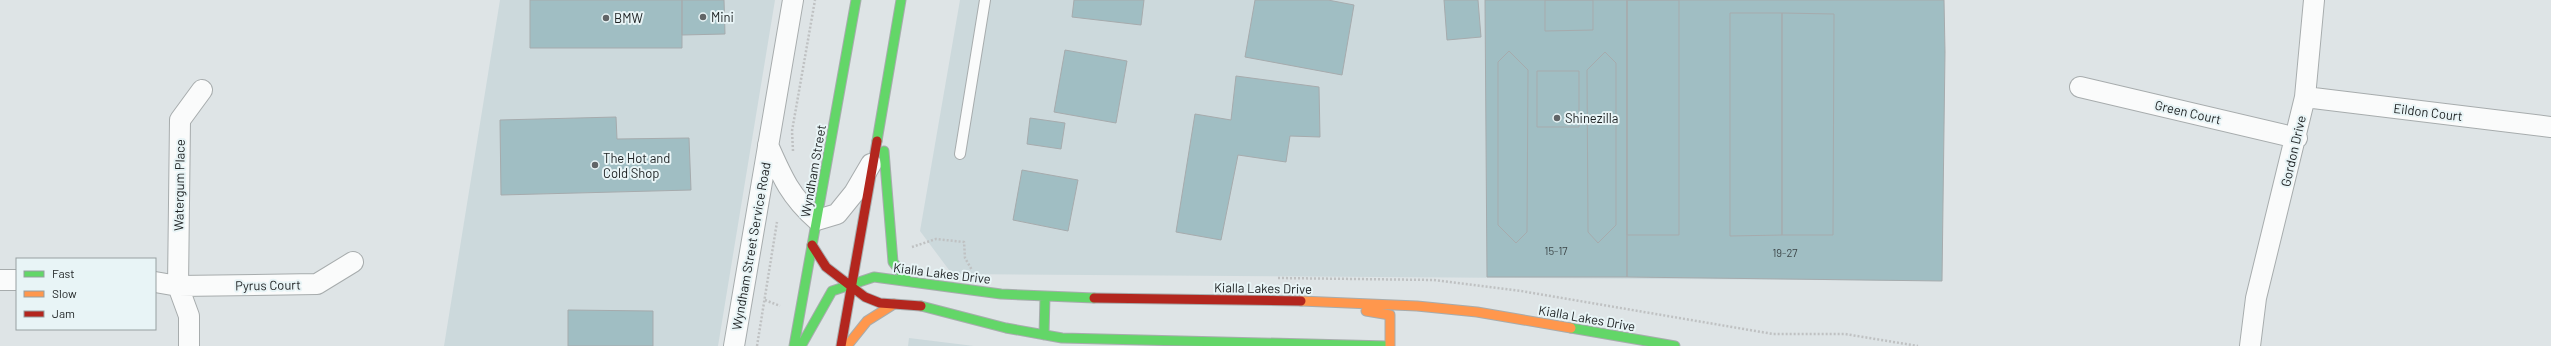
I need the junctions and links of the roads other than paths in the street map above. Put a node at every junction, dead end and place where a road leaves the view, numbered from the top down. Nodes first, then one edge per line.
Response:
1 (793, 0) edge
2 (856, 0) edge
3 (901, 0) edge
4 (985, 0) edge
5 (2314, 0) edge
6 (2080, 87) dead end
7 (202, 90) dead end
8 (2305, 97) junction
9 (881, 120) junction
10 (2551, 127) edge
11 (2297, 138) junction
12 (768, 145) junction
13 (960, 154) dead end
14 (874, 158) junction
15 (817, 220) junction
16 (812, 245) junction
17 (353, 262) dead end
18 (0, 280) edge
19 (16, 280) edge
20 (907, 280) junction
21 (156, 282) edge
22 (850, 284) junction
23 (178, 286) junction
24 (1045, 296) junction
25 (2256, 298) junction
26 (1298, 301) junction
27 (894, 304) junction
28 (1044, 335) junction
29 (189, 346) edge
30 (734, 346) edge
31 (794, 346) edge
32 (801, 346) edge
33 (841, 346) edge
34 (847, 346) edge
35 (1389, 346) edge
36 (1675, 346) edge
37 (2235, 346) edge
38 (2250, 346) edge

1 - 12 street, Wyndham Street Service Road
2 - 15 main road, Wyndham Street
3 - 9 main road
4 - 13 lane
5 - 8 street, Gordon Drive
6 - 11 street, Green Court
7 - 23 street, Watergum Place
8 - 10 street, Eildon Court
8 - 11 street, Gordon Drive
9 - 14 main road
9 - 20 main road
11 - 25 street, Gordon Drive
12 - 15 street, Wyndham Street Service Road
12 - 30 street, Wyndham Street Service Road
14 - 15 street
14 - 22 main road
15 - 16 main road, Wyndham Street
16 - 22 main road
16 - 31 main road, Wyndham Street
17 - 23 street, Pyrus Court
18 - 19 street
20 - 22 main road, Kialla Lakes Drive
20 - 24 main road, Kialla Lakes Drive
21 - 23 street, Pyrus Court
22 - 27 main road
22 - 32 main road, Kialla Lakes Drive
22 - 33 main road
23 - 29 street
24 - 26 main road, Kialla Lakes Drive
24 - 28 main road
25 - 37 street, Gordon Drive
25 - 38 street, Gordon Drive
26 - 35 main road
26 - 36 main road, Kialla Lakes Drive
27 - 28 main road
27 - 34 main road
28 - 35 main road

